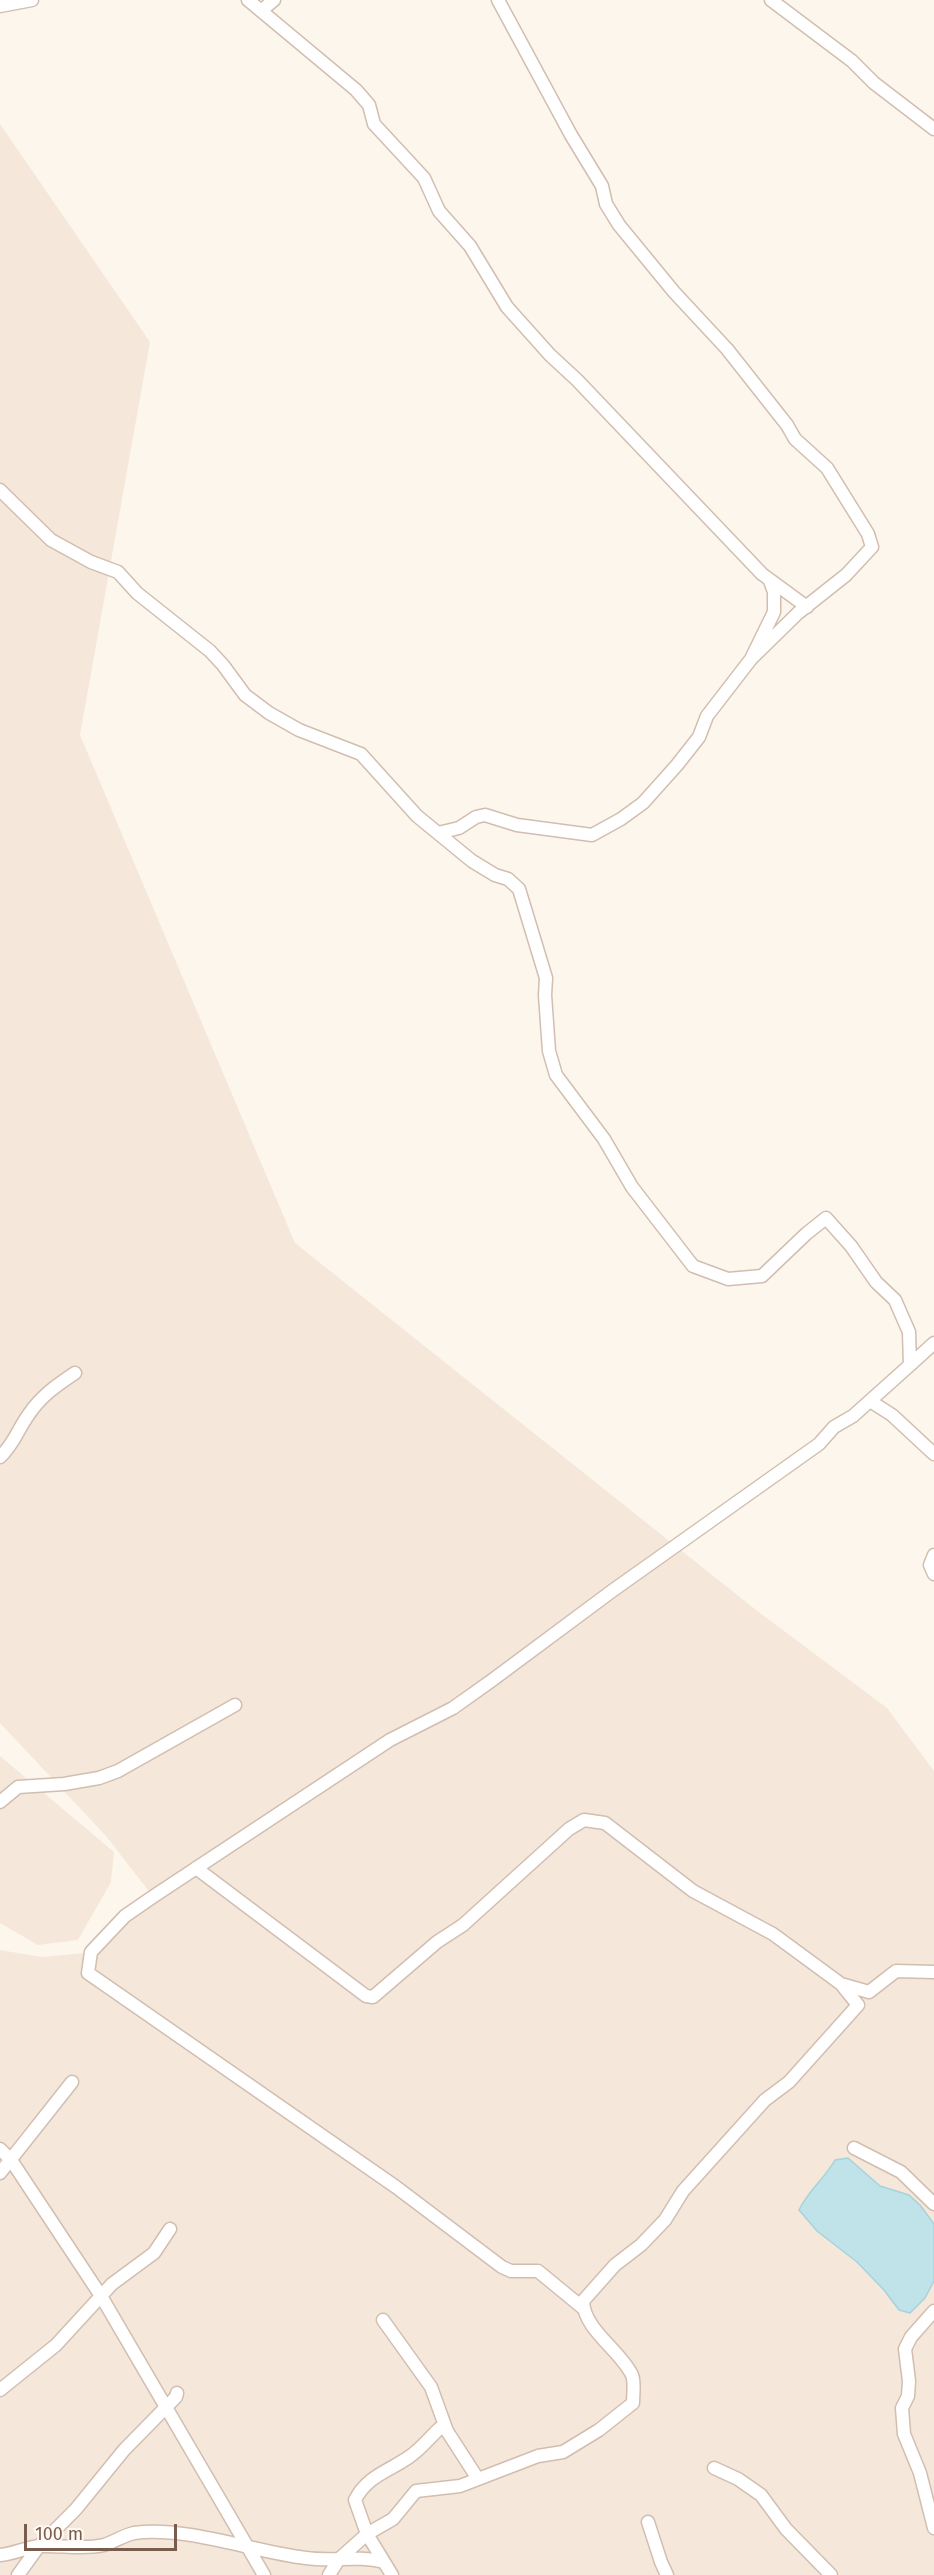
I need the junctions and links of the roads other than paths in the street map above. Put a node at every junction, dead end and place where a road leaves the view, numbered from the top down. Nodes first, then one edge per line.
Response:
1 (32, 0) edge
2 (248, 0) edge
3 (274, 0) edge
4 (498, 0) edge
5 (771, 0) edge
6 (0, 6) edge
7 (262, 10) junction
8 (934, 129) edge
9 (0, 490) edge
10 (770, 581) junction
11 (807, 607) junction
12 (751, 659) junction
13 (438, 833) junction
14 (934, 1343) edge
15 (910, 1365) junction
16 (75, 1373) dead end
17 (870, 1401) junction
18 (934, 1454) edge
19 (0, 1457) edge
20 (934, 1555) edge
21 (934, 1574) edge
22 (235, 1705) dead end
23 (0, 1802) edge
24 (196, 1868) junction
25 (934, 1972) edge
26 (841, 1984) junction
27 (869, 1992) junction
28 (858, 2005) junction
29 (72, 2082) dead end
30 (854, 2148) dead end
31 (0, 2149) edge
32 (11, 2160) junction
33 (0, 2173) edge
34 (934, 2204) edge
35 (170, 2229) dead end
36 (101, 2296) junction
37 (583, 2308) junction
38 (934, 2311) edge
39 (383, 2320) dead end
40 (0, 2390) edge
41 (177, 2393) dead end
42 (167, 2407) junction
43 (440, 2428) dead end
44 (714, 2468) dead end
45 (478, 2479) junction
46 (648, 2522) dead end
47 (934, 2528) edge
48 (367, 2534) junction
49 (39, 2546) junction
50 (248, 2548) junction
51 (0, 2556) edge
52 (339, 2559) junction
53 (384, 2562) junction
54 (18, 2575) edge
55 (264, 2575) edge
56 (328, 2575) edge
57 (392, 2575) edge
58 (667, 2575) edge
59 (831, 2575) edge

1 - 6 street
2 - 7 street
3 - 7 street
4 - 11 street
5 - 8 street
7 - 10 street
9 - 13 street
10 - 11 street
10 - 12 street
11 - 12 street
12 - 13 street
13 - 15 street
14 - 15 street
15 - 17 street
16 - 19 street
17 - 18 street
17 - 24 street
20 - 21 street
22 - 23 street
24 - 26 street
24 - 37 street
25 - 27 street
26 - 27 street
26 - 28 street
27 - 28 street
28 - 37 street
29 - 32 street
30 - 34 street
31 - 32 street
32 - 33 street
32 - 36 street
35 - 36 street
36 - 40 street
36 - 42 street
37 - 45 street
38 - 47 street
39 - 45 street
41 - 42 street
42 - 49 street
42 - 50 street
43 - 48 street
44 - 59 street
45 - 48 street
46 - 58 street
48 - 52 street
48 - 53 street
49 - 50 street
49 - 51 street
49 - 54 street
50 - 52 street
50 - 55 street
52 - 53 street
52 - 56 street
53 - 57 street

